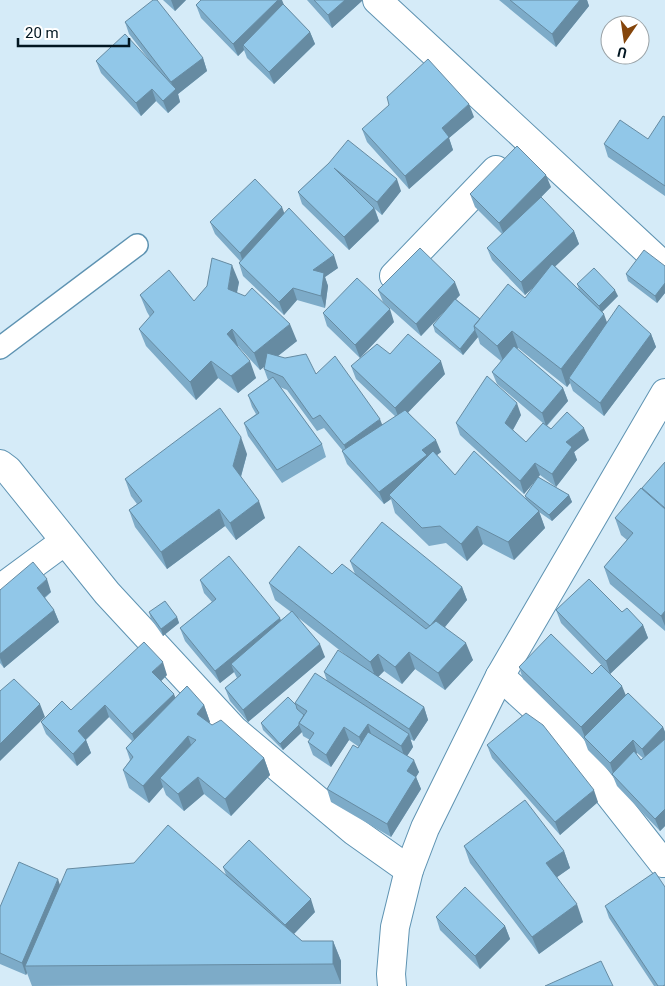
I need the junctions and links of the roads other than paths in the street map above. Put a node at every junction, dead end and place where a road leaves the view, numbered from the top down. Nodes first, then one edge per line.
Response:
1 (377, 0) edge
2 (526, 139) junction
3 (137, 245) dead end
4 (665, 267) edge
5 (384, 286) edge
6 (0, 348) edge
7 (665, 395) edge
8 (0, 464) edge
9 (65, 541) junction
10 (0, 590) edge
11 (500, 676) junction
12 (663, 863) dead end
13 (410, 870) junction
14 (392, 986) edge

1 - 2 main road
2 - 4 main road
2 - 5 main road
3 - 6 lane
7 - 11 main road
8 - 9 main road
9 - 10 main road
9 - 13 main road
11 - 12 main road
11 - 13 main road
13 - 14 main road

